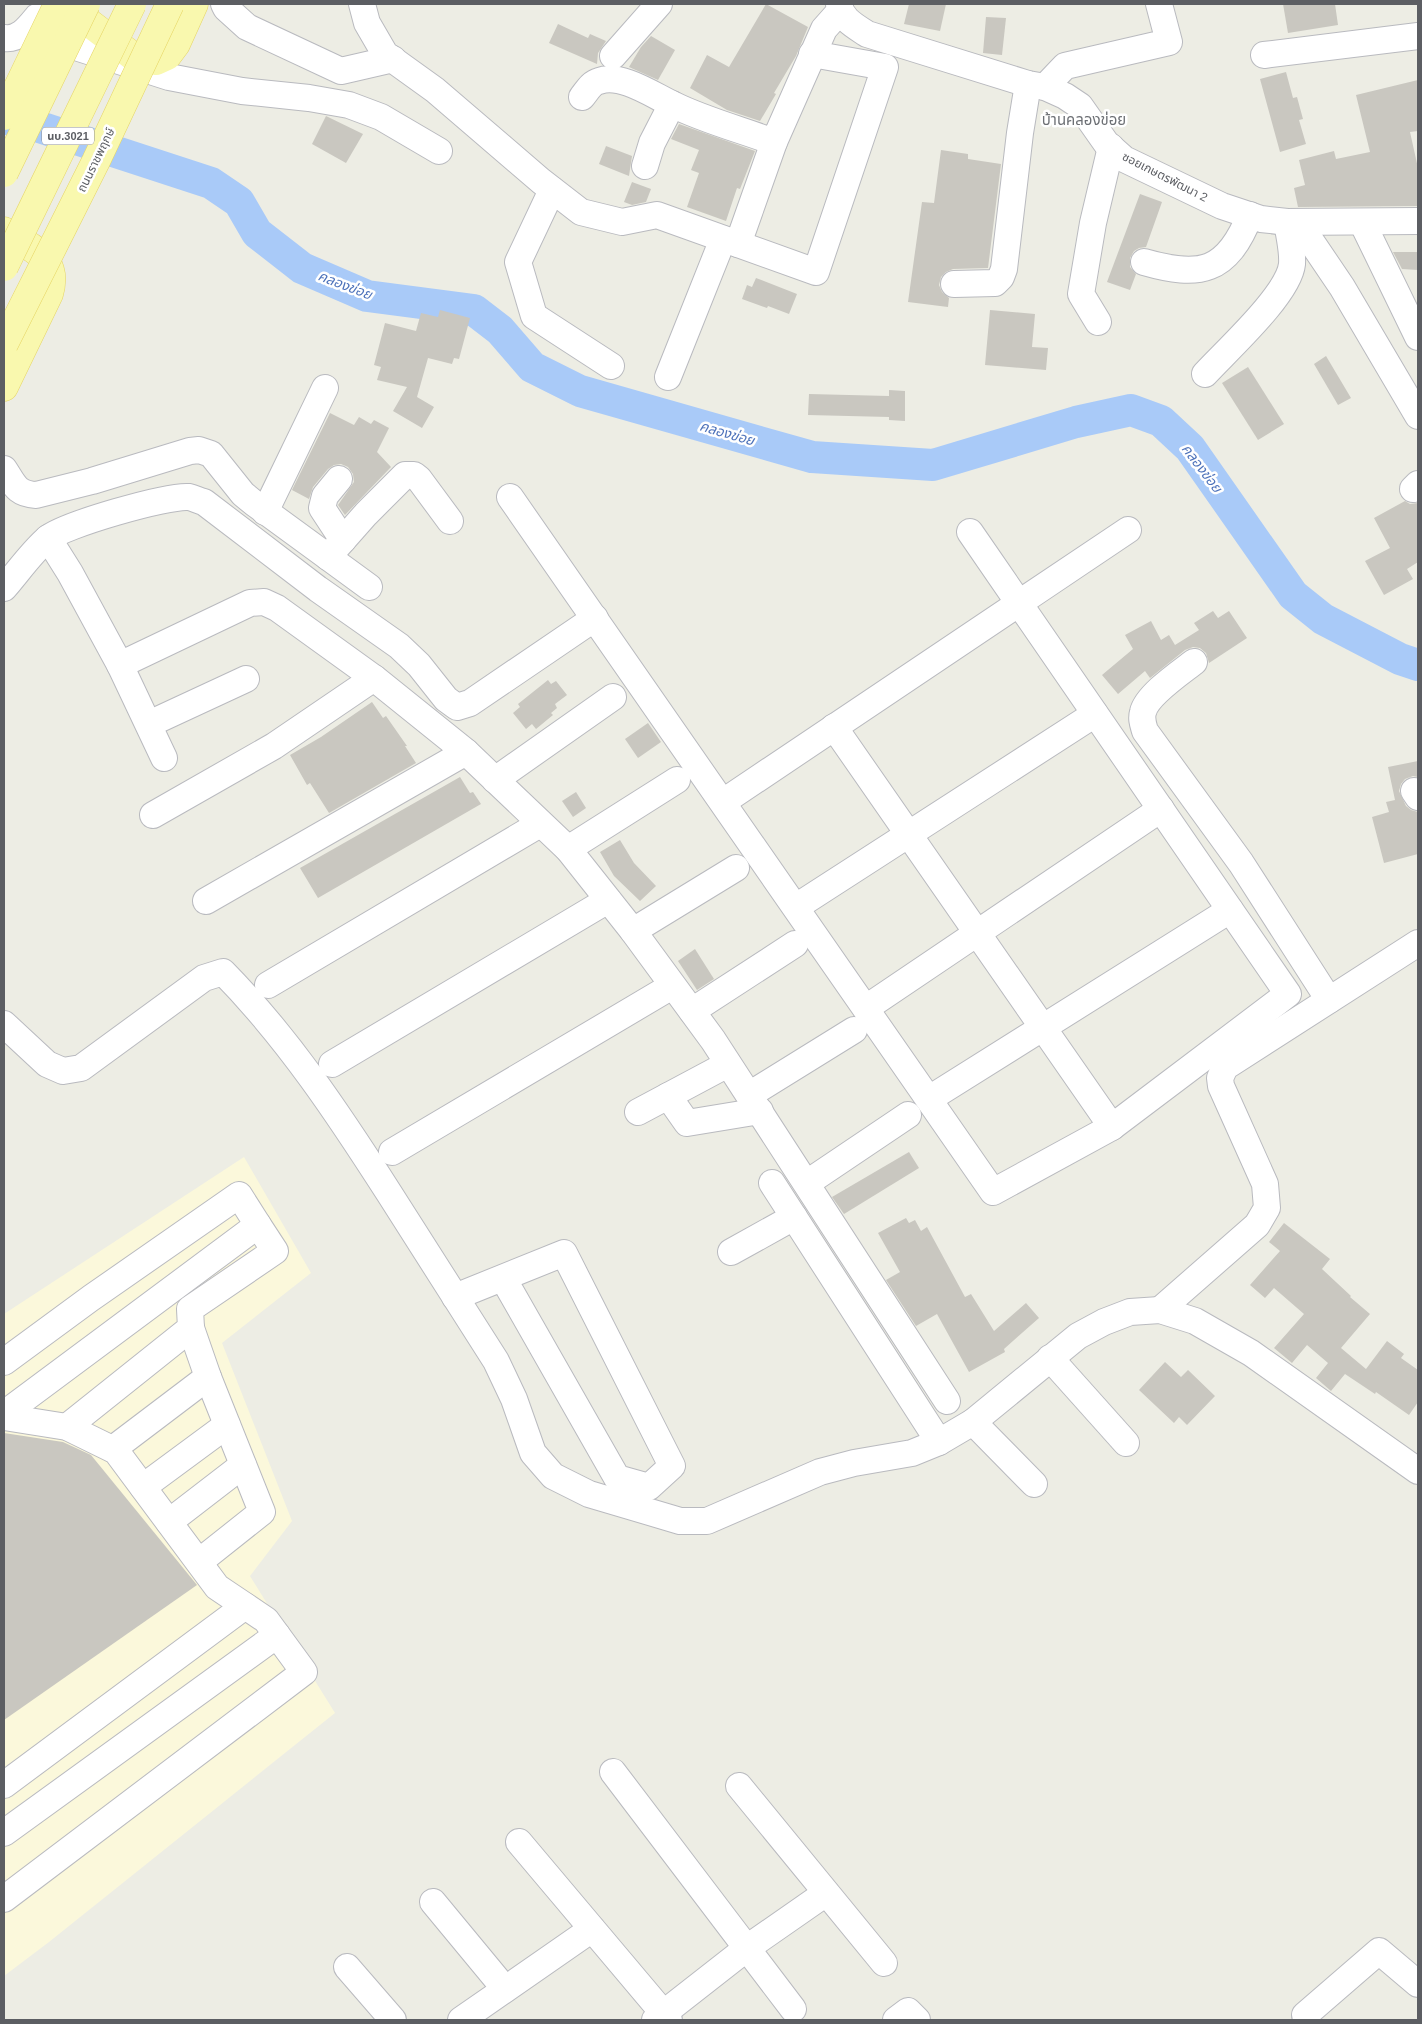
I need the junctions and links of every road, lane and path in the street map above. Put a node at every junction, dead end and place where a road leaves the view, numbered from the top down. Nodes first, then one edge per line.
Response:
1 (43, 4) edge
2 (58, 4) edge
3 (76, 4) edge
4 (86, 4) edge
5 (132, 4) edge
6 (170, 4) edge
7 (194, 4) edge
8 (224, 4) edge
9 (362, 4) edge
10 (659, 4) edge
11 (1159, 4) edge
12 (839, 7) edge
13 (15, 34) edge
14 (1418, 36) edge
15 (812, 54) junction
16 (1264, 55) dead end
17 (612, 56) dead end
18 (393, 59) junction
19 (1037, 86) junction
20 (582, 97) dead end
21 (672, 104) junction
22 (4, 116) edge
23 (774, 142) junction
24 (1111, 147) junction
25 (439, 151) dead end
26 (645, 166) dead end
27 (4, 173) edge
28 (552, 190) junction
29 (1250, 215) junction
30 (1418, 221) edge
31 (1293, 222) junction
32 (1362, 222) junction
33 (4, 231) edge
34 (730, 241) junction
35 (1144, 262) dead end
36 (4, 267) edge
37 (954, 284) dead end
38 (1098, 322) dead end
39 (1418, 337) edge
40 (4, 344) edge
41 (611, 366) dead end
42 (1205, 374) dead end
43 (668, 378) dead end
44 (4, 387) edge
45 (325, 388) dead end
46 (1418, 416) edge
47 (4, 469) edge
48 (340, 479) dead end
49 (510, 497) dead end
50 (265, 512) junction
51 (450, 521) dead end
52 (1128, 530) dead end
53 (970, 532) dead end
54 (48, 538) junction
55 (335, 549) junction
56 (370, 587) dead end
57 (4, 588) edge
58 (1019, 603) junction
59 (595, 618) junction
60 (1194, 662) dead end
61 (120, 664) junction
62 (374, 678) junction
63 (246, 679) dead end
64 (613, 697) dead end
65 (1095, 714) junction
66 (148, 724) junction
67 (834, 727) junction
68 (466, 752) junction
69 (164, 758) dead end
70 (495, 780) junction
71 (677, 780) dead end
72 (723, 802) junction
73 (1161, 809) junction
74 (153, 815) dead end
75 (540, 824) junction
76 (909, 834) junction
77 (568, 849) junction
78 (736, 868) dead end
79 (608, 900) junction
80 (206, 902) dead end
81 (796, 907) junction
82 (1230, 910) junction
83 (633, 931) junction
84 (978, 933) junction
85 (1418, 943) edge
86 (795, 944) dead end
87 (268, 985) dead end
88 (672, 986) junction
89 (1329, 1000) junction
90 (692, 1011) junction
91 (860, 1019) junction
92 (4, 1024) edge
93 (1043, 1027) junction
94 (332, 1064) dead end
95 (728, 1064) junction
96 (668, 1096) junction
97 (929, 1099) junction
98 (754, 1103) junction
99 (638, 1112) dead end
100 (908, 1115) dead end
101 (1112, 1127) junction
102 (392, 1152) dead end
103 (807, 1183) junction
104 (772, 1184) dead end
105 (794, 1217) junction
106 (258, 1225) junction
107 (731, 1252) dead end
108 (503, 1278) junction
109 (455, 1297) junction
110 (1160, 1310) junction
111 (191, 1328) junction
112 (1050, 1358) junction
113 (4, 1362) edge
114 (208, 1377) junction
115 (947, 1401) dead end
116 (4, 1415) edge
117 (973, 1422) junction
118 (227, 1425) junction
119 (67, 1427) junction
120 (939, 1442) junction
121 (1126, 1443) dead end
122 (113, 1449) junction
123 (243, 1465) junction
124 (1418, 1471) edge
125 (1034, 1484) dead end
126 (143, 1487) junction
127 (169, 1522) junction
128 (199, 1562) junction
129 (245, 1606) junction
130 (277, 1635) junction
131 (613, 1772) dead end
132 (4, 1785) edge
133 (739, 1786) dead end
134 (4, 1833) edge
135 (518, 1842) dead end
136 (826, 1893) junction
137 (4, 1899) edge
138 (433, 1902) dead end
139 (592, 1929) junction
140 (747, 1948) junction
141 (884, 1963) dead end
142 (347, 1967) dead end
143 (1418, 1984) edge
144 (505, 1989) junction
145 (793, 2008) dead end
146 (1305, 2015) dead end
147 (662, 2018) edge
148 (393, 2020) edge
149 (461, 2020) edge
150 (896, 2020) edge
151 (917, 2020) edge

1 - 13 street
2 - 22 main road, bridge
3 - 7 main road
4 - 27 main road, นบ.3021, bridge
5 - 36 main road, นบ.3021, bridge
6 - 40 main road, ถนนราชพฤกษ์ / นบ.3021, bridge
8 - 18 street
9 - 18 street
10 - 17 street
11 - 19 street
12 - 15 street
12 - 19 street, ซอยเกษตรพัฒนา 2
13 - 25 street
14 - 16 street
15 - 23 street
15 - 34 street
18 - 28 street
19 - 24 street, ซอยเกษตรพัฒนา 2
19 - 37 street
20 - 21 street
21 - 23 street
21 - 26 street
23 - 34 street
24 - 29 street, ซอยเกษตรพัฒนา 2
24 - 38 street
28 - 34 street
28 - 41 street
29 - 31 street, ซอยเกษตรพัฒนา 2
29 - 35 street
30 - 32 street, ซอยเกษตรพัฒนา 2
31 - 32 street, ซอยเกษตรพัฒนา 2
31 - 42 street
31 - 46 street
32 - 39 street
33 - 44 main road
34 - 43 street
45 - 50 street
47 - 50 street
48 - 55 street
49 - 59 street
50 - 55 street
51 - 55 street
52 - 58 street
53 - 58 street
54 - 57 street
54 - 59 street
54 - 61 street
55 - 56 street
58 - 65 street
58 - 67 street
59 - 72 street
60 - 89 street
61 - 62 street
61 - 66 street
62 - 68 street
62 - 74 street
63 - 66 street
64 - 70 street
65 - 73 street
65 - 76 street
66 - 69 street
67 - 72 street
67 - 76 street
68 - 70 street
68 - 80 street
70 - 75 street
71 - 77 street
72 - 81 street
73 - 82 street
73 - 84 street
75 - 77 street
75 - 87 street
76 - 81 street
76 - 84 street
77 - 79 street
78 - 83 street
79 - 83 street
79 - 94 street
81 - 91 street
82 - 93 street
82 - 101 street
83 - 88 street
84 - 91 street
84 - 93 street
85 - 89 street
86 - 90 street
88 - 90 street
88 - 102 street
89 - 110 street
90 - 95 street
91 - 97 street
91 - 98 street
92 - 109 street
93 - 97 street
93 - 101 street
95 - 96 street
95 - 98 street
96 - 98 street
96 - 99 street
97 - 101 street
98 - 103 street
100 - 103 street
103 - 115 street
104 - 105 street
105 - 107 street
105 - 120 street
106 - 111 street
106 - 113 street
106 - 116 street
108 - 108 street
108 - 109 street
109 - 120 street
110 - 112 street
110 - 124 street
111 - 114 street
111 - 119 street
112 - 117 street
112 - 121 street
114 - 118 street
114 - 122 street
116 - 119 street
117 - 120 street
117 - 125 street
118 - 123 street
118 - 126 street
119 - 122 street
122 - 126 street
123 - 127 street
123 - 128 street
126 - 127 street
127 - 128 street
128 - 129 street
129 - 130 street
129 - 132 street
130 - 134 street
130 - 137 street
131 - 140 street
133 - 136 street
135 - 139 street
136 - 140 street
136 - 141 street
138 - 144 street
139 - 144 street
139 - 147 street
140 - 145 street
140 - 147 street
142 - 148 street
143 - 146 street
144 - 149 street
150 - 151 street

